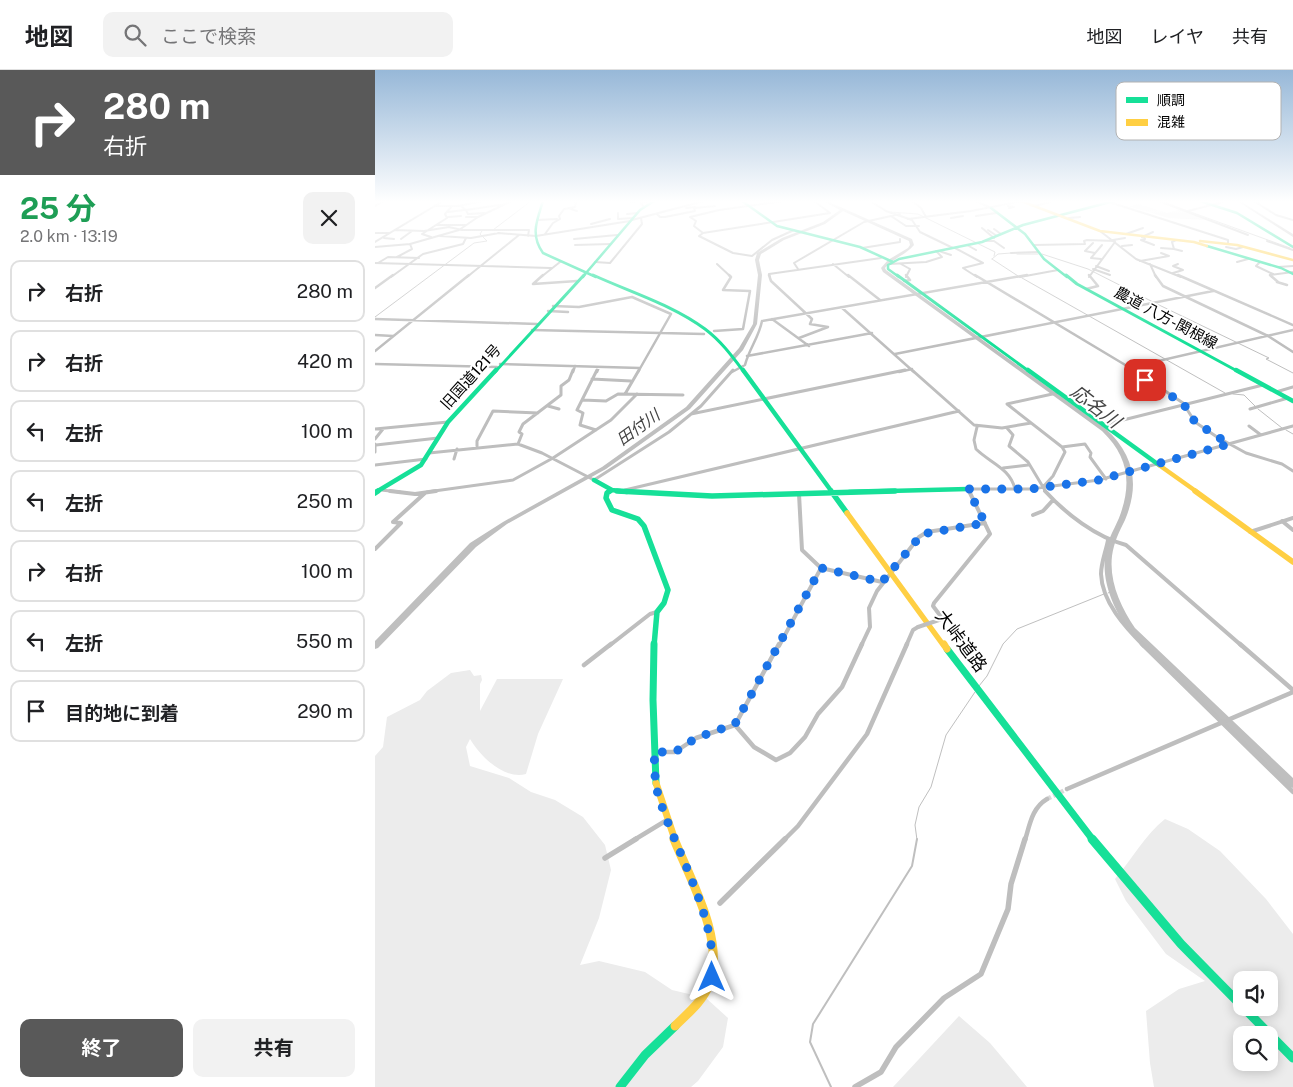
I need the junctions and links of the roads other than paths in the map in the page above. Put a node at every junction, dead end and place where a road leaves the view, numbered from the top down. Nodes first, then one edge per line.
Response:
1 (412, 248) edge
2 (443, 248) edge
3 (503, 248) edge
4 (538, 248) edge
5 (606, 248) edge
6 (621, 248) edge
7 (722, 248) edge
8 (761, 248) edge
9 (819, 248) edge
10 (863, 248) edge
11 (952, 248) edge
12 (955, 248) edge
13 (973, 248) edge
14 (1036, 248) edge
15 (1088, 248) edge
16 (1125, 248) edge
17 (1167, 248) edge
18 (1213, 248) edge
19 (1249, 248) edge
20 (1099, 249) joint
21 (1174, 249) joint
22 (976, 250) dead end
23 (1109, 250) joint
24 (1293, 250) edge
25 (938, 251) junction
26 (1182, 251) dead end
27 (1038, 252) junction
28 (1011, 253) dead end
29 (1095, 253) junction
30 (1161, 253) dead end
31 (951, 255) dead end
32 (397, 257) junction
33 (1162, 257) junction
34 (419, 258) junction
35 (1285, 258) junction
36 (1166, 259) dead end
37 (1248, 259) junction
38 (1101, 260) junction
39 (1293, 260) edge
40 (888, 261) junction
41 (1140, 261) junction
42 (560, 262) junction
43 (595, 262) junction
44 (1237, 262) dead end
45 (1260, 262) junction
46 (376, 263) edge
47 (410, 264) junction
48 (717, 264) dead end
49 (833, 264) junction
50 (901, 264) junction
51 (1150, 264) junction
52 (1178, 264) dead end
53 (481, 266) junction
54 (1096, 266) junction
55 (551, 268) junction
56 (798, 269) junction
57 (1093, 269) junction
58 (1058, 270) junction
59 (1289, 270) edge
60 (1109, 271) dead end
61 (586, 273) junction
62 (1173, 273) junction
63 (1274, 274) junction
64 (1110, 275) dead end
65 (577, 281) junction
66 (903, 281) junction
67 (988, 282) junction
68 (1287, 285) dead end
69 (375, 288) edge
70 (1086, 289) junction
71 (1213, 291) junction
72 (921, 294) junction
73 (1185, 296) junction
74 (881, 301) junction
75 (553, 306) junction
76 (841, 307) junction
77 (1122, 309) junction
78 (548, 311) junction
79 (568, 312) dead end
80 (805, 313) junction
81 (375, 319) edge
82 (772, 319) junction
83 (413, 320) junction
84 (1053, 322) junction
85 (537, 324) junction
86 (1293, 326) edge
87 (532, 330) junction
88 (714, 331) dead end
89 (1293, 331) edge
90 (660, 334) junction
91 (704, 334) dead end
92 (872, 334) junction
93 (375, 335) edge
94 (394, 336) junction
95 (1268, 336) junction
96 (978, 337) junction
97 (799, 338) junction
98 (809, 346) junction
99 (375, 351) edge
100 (1201, 351) junction
101 (1293, 352) edge
102 (895, 354) junction
103 (747, 356) junction
104 (375, 364) edge
105 (739, 365) junction
106 (499, 366) junction
107 (575, 366) junction
108 (599, 367) junction
109 (639, 368) junction
110 (1128, 368) junction
111 (912, 369) junction
112 (592, 379) junction
113 (631, 381) junction
114 (1263, 385) junction
115 (1293, 387) edge
116 (1276, 392) junction
117 (1056, 393) junction
118 (625, 394) junction
119 (637, 394) junction
120 (1050, 394) joint
121 (683, 395) dead end
122 (1290, 399) edge
123 (583, 400) junction
124 (764, 400) junction
125 (1185, 405) junction
126 (548, 406) junction
127 (559, 409) dead end
128 (1250, 409) dead end
129 (959, 411) junction
130 (538, 413) junction
131 (691, 414) junction
132 (448, 422) junction
133 (1031, 422) junction
134 (1103, 425) junction
135 (1249, 426) dead end
136 (1293, 426) edge
137 (977, 427) junction
138 (383, 428) junction
139 (1007, 428) junction
140 (375, 429) edge
141 (596, 430) junction
142 (1261, 435) junction
143 (438, 438) junction
144 (375, 439) edge
145 (375, 444) edge
146 (518, 444) junction
147 (1229, 444) junction
148 (477, 446) junction
149 (1062, 447) junction
150 (457, 449) junction
151 (801, 449) junction
152 (375, 452) edge
153 (427, 456) junction
154 (553, 458) junction
155 (454, 459) dead end
156 (1157, 464) junction
157 (375, 465) edge
158 (1029, 465) junction
159 (1002, 468) junction
160 (1293, 470) edge
161 (593, 479) junction
162 (1106, 479) junction
163 (1042, 487) junction
164 (968, 489) junction
165 (1015, 489) junction
166 (615, 491) junction
167 (378, 492) edge
168 (833, 492) junction
169 (425, 493) junction
170 (799, 494) junction
171 (1053, 500) junction
172 (1033, 515) dead end
173 (1293, 518) edge
174 (1282, 521) junction
175 (985, 523) junction
176 (1293, 530) edge
177 (1250, 532) junction
178 (1109, 540) junction
179 (375, 549) edge
180 (1293, 562) edge
181 (821, 568) junction
182 (891, 571) junction
183 (882, 582) junction
184 (657, 612) junction
185 (584, 665) dead end
186 (1293, 691) edge
187 (1223, 723) junction
188 (735, 724) junction
189 (654, 752) junction
190 (1067, 789) tunnel mouth
191 (1293, 792) edge
192 (1047, 799) tunnel mouth
193 (667, 820) junction
194 (605, 858) dead end
195 (720, 903) dead end
196 (1293, 1058) edge
197 (620, 1087) edge
198 (855, 1087) edge

1 - 32 street
2 - 34 street
3 - 53 street
4 - 42 main road, 大峠道路
5 - 43 main road, 旧国道121号
6 - 43 street
7 - 8 street
9 - 56 street
10 - 40 main road
11 - 25 main road
12 - 67 street
13 - 22 street
14 - 27 main road, 農道 八方-関根線
15 - 29 street
16 - 41 street
17 - 21 street
18 - 37 main road
19 - 35 main road
20 - 23 street
20 - 29 street
21 - 26 street
23 - 38 street
24 - 35 main road
25 - 31 street
25 - 40 main road
25 - 50 street
27 - 28 street
27 - 58 main road, 農道 八方-関根線
29 - 38 street
30 - 33 street
32 - 34 street
32 - 46 street
33 - 36 street
33 - 41 street
34 - 47 street
35 - 39 main road
37 - 44 street
37 - 45 main road
38 - 54 street
40 - 49 street
40 - 50 street
40 - 66 main road
41 - 51 street
42 - 55 street
42 - 61 main road, 大峠道路
43 - 61 main road, 旧国道121号
45 - 59 main road
45 - 63 street
46 - 47 street
47 - 53 street
47 - 69 street
48 - 88 street
49 - 56 street
49 - 74 street
50 - 66 street
51 - 62 street
51 - 73 street
52 - 62 street
53 - 55 street
53 - 83 street
54 - 57 street
54 - 60 street
55 - 65 street
56 - 80 street
57 - 64 street
57 - 70 street
58 - 67 street
58 - 70 main road, 農道 八方-関根線
59 - 63 street
61 - 65 main road, 旧国道121号
61 - 105 main road, 大峠道路
62 - 71 street
63 - 68 street
65 - 75 main road, 旧国道121号
66 - 72 main road
67 - 72 street
67 - 84 street
70 - 77 main road, 農道 八方-関根線
71 - 73 street
71 - 86 street
72 - 74 street
72 - 96 main road
73 - 77 street
73 - 95 street
74 - 76 street
75 - 78 main road, 旧国道121号
75 - 90 street
76 - 80 street
76 - 92 street
77 - 84 street
77 - 100 main road, 農道 八方-関根線
78 - 79 street
78 - 85 main road, 旧国道121号
80 - 82 street
80 - 97 street
81 - 83 street
82 - 97 street
82 - 103 street
83 - 85 street
83 - 94 street
84 - 96 street
84 - 110 street
85 - 87 main road, 旧国道121号
87 - 90 street
87 - 106 main road, 旧国道121号
89 - 95 street
90 - 91 street
90 - 109 street
92 - 98 street
92 - 102 street
93 - 94 street
94 - 99 street
95 - 100 street
95 - 101 street
96 - 102 street
96 - 117 main road
97 - 98 street
98 - 103 street
100 - 110 street
100 - 114 main road, 農道 八方-関根線
102 - 111 street
103 - 105 street
104 - 106 street
105 - 124 main road, 大峠道路
105 - 131 street
106 - 107 street
106 - 132 main road, 旧国道121号
107 - 108 street
107 - 126 street
108 - 109 street
108 - 112 street
109 - 113 street
110 - 125 street
111 - 124 street
111 - 129 street
112 - 113 street
112 - 123 street
113 - 118 street
114 - 116 main road, 農道 八方-関根線
114 - 125 street
115 - 116 street
116 - 122 main road, 農道 八方-関根線
117 - 120 street
117 - 134 main road
118 - 119 street
118 - 123 street
119 - 121 street
119 - 141 street
120 - 133 street
122 - 128 street
123 - 141 street
124 - 131 street
124 - 151 main road, 大峠道路
125 - 134 street
125 - 147 street
126 - 127 street
126 - 130 street
129 - 137 street
129 - 151 street
130 - 146 street
130 - 148 street
131 - 161 street
132 - 138 street
132 - 143 main road, 旧国道121号
133 - 139 street
133 - 149 street
134 - 156 main road
135 - 142 street
136 - 142 street
137 - 139 street
137 - 159 street
138 - 140 street
138 - 144 street
139 - 158 street
141 - 154 street
142 - 147 street
143 - 145 street
143 - 153 main road, 旧国道121号
145 - 152 street
146 - 148 street
146 - 154 street
147 - 156 street
147 - 160 street
148 - 150 street
149 - 162 street
149 - 163 street
150 - 153 street
150 - 155 street
151 - 166 street
151 - 168 main road, 大峠道路
153 - 157 street
153 - 167 main road, 旧国道121号
154 - 161 street
154 - 169 street
156 - 162 street
156 - 177 main road
158 - 159 street
158 - 163 street
159 - 165 street
161 - 166 main road
162 - 163 street
163 - 165 street
163 - 171 street
164 - 165 street
164 - 168 main road
164 - 175 street
166 - 170 main road
166 - 184 main road
167 - 169 street
168 - 170 main road
168 - 182 main road, 大峠道路
169 - 179 street
170 - 181 street
171 - 172 street
171 - 178 street
173 - 174 street
174 - 176 street
174 - 177 street
175 - 182 street
175 - 195 street, bridge
177 - 180 main road
178 - 186 street
178 - 187 street
181 - 183 street
181 - 188 street
182 - 183 street
182 - 196 main road, 大峠道路
183 - 188 street
184 - 185 street
184 - 189 main road
186 - 187 street
187 - 190 street
187 - 191 street
188 - 189 street
189 - 193 main road
192 - 198 street
193 - 194 street
193 - 197 main road

